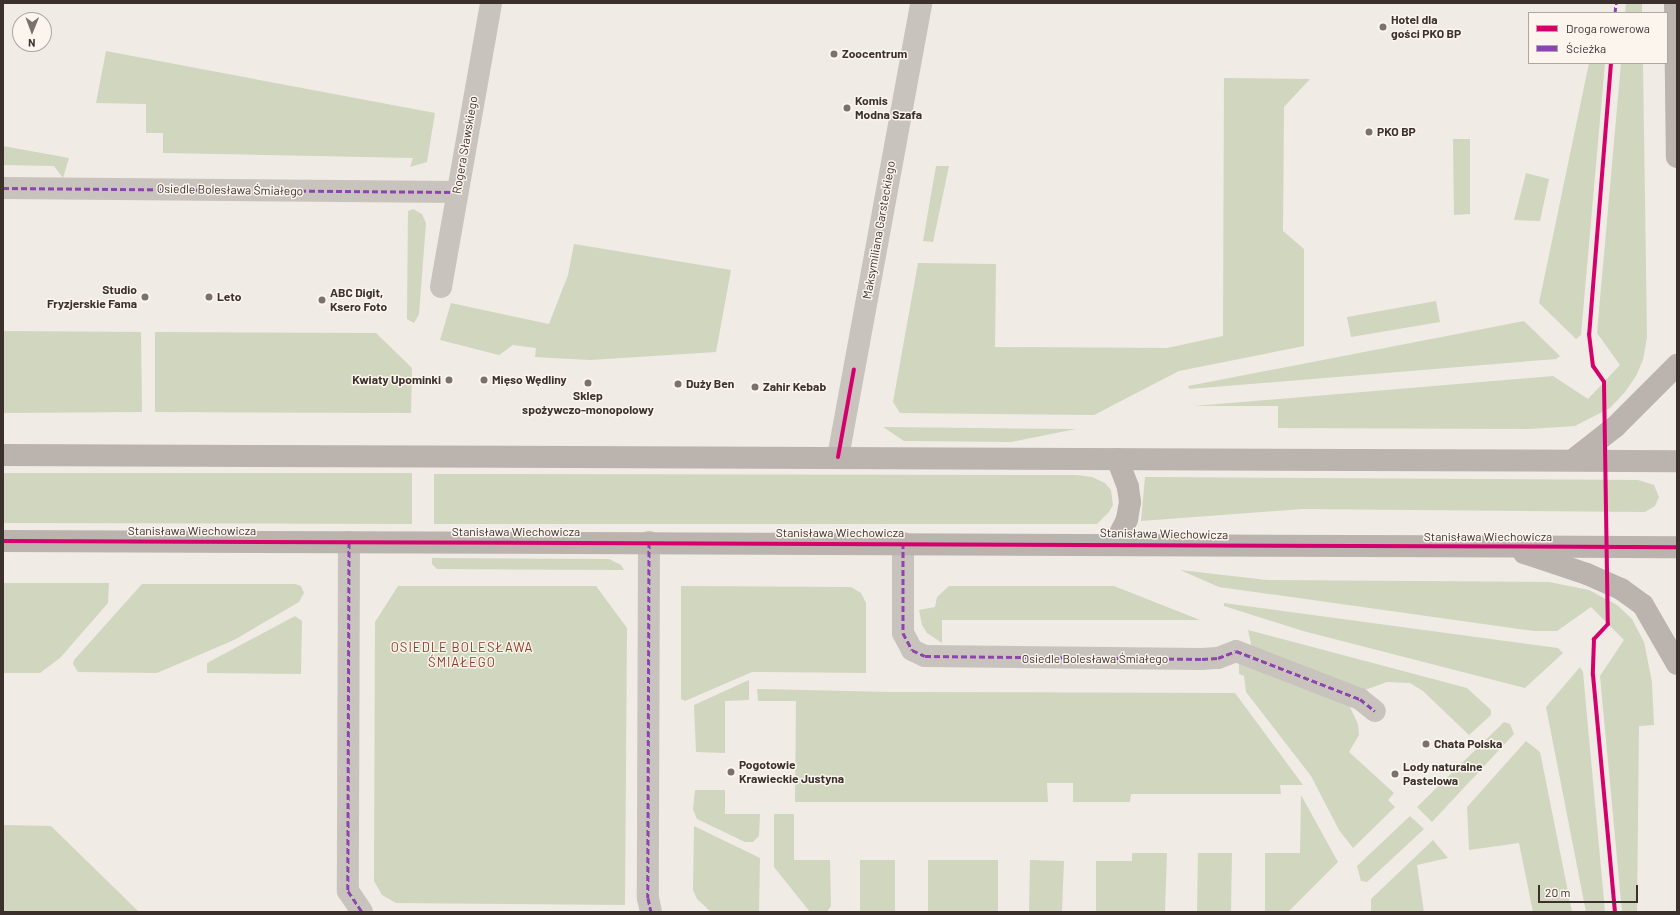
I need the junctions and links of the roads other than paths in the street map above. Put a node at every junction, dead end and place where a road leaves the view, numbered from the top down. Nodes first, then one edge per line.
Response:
1 (491, 3) edge
2 (921, 3) edge
3 (1675, 3) edge
4 (1677, 157) edge
5 (3, 188) edge
6 (457, 192) junction
7 (441, 287) dead end
8 (1677, 365) edge
9 (3, 455) edge
10 (838, 457) junction
11 (1117, 459) junction
12 (1573, 460) junction
13 (1677, 461) edge
14 (3, 541) edge
15 (349, 542) junction
16 (649, 542) junction
17 (903, 543) junction
18 (1115, 543) junction
19 (1506, 547) junction
20 (1677, 547) edge
21 (1677, 664) edge
22 (1376, 711) dead end
23 (362, 912) edge
24 (652, 912) edge

1 - 6 street, Rogera Sławskiego
2 - 10 street, Maksymiliana Garsteckiego
3 - 4 street
5 - 6 street, Osiedle Bolesława Śmiałego
6 - 7 street, Rogera Sławskiego
8 - 12 street
9 - 10 street
10 - 11 street
11 - 12 street
11 - 18 street
12 - 13 street
14 - 15 street, Stanisława Wiechowicza
15 - 16 street, Stanisława Wiechowicza
15 - 23 street
16 - 17 street, Stanisława Wiechowicza
16 - 24 street
17 - 18 street, Stanisława Wiechowicza
17 - 22 street, Osiedle Bolesława Śmiałego
18 - 19 street, Stanisława Wiechowicza
19 - 20 street, Stanisława Wiechowicza
19 - 21 street

